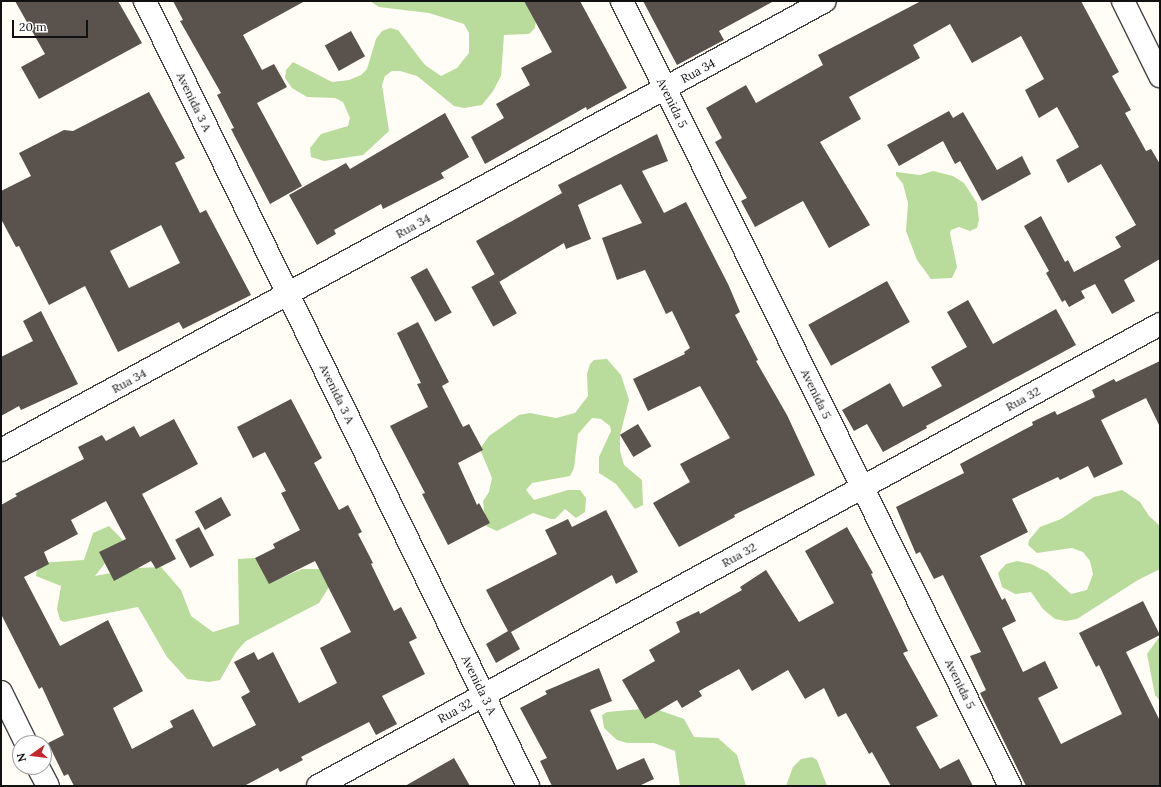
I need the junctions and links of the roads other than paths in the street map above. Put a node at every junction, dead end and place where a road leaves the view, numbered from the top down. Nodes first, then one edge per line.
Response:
1 (145, 1) edge
2 (622, 1) edge
3 (825, 1) edge
4 (1123, 1) edge
5 (1160, 76) edge
6 (665, 88) junction
7 (288, 294) junction
8 (1160, 324) edge
9 (1, 450) edge
10 (862, 488) junction
11 (1, 692) edge
12 (484, 696) junction
13 (22, 735) edge
14 (42, 775) edge
15 (48, 786) edge
16 (318, 786) edge
17 (528, 786) edge
18 (1010, 786) edge

1 - 7 street, Avenida 3 A
2 - 6 street, Avenida 5
3 - 6 street, Rua 34
4 - 5 street
6 - 7 street, Rua 34
6 - 10 street, Avenida 5
7 - 9 street, Rua 34
7 - 12 street, Avenida 3 A
8 - 10 street, Rua 32
10 - 12 street, Rua 32
10 - 18 street, Avenida 5
11 - 13 street
12 - 16 street, Rua 32
12 - 17 street, Avenida 3 A
14 - 15 street

